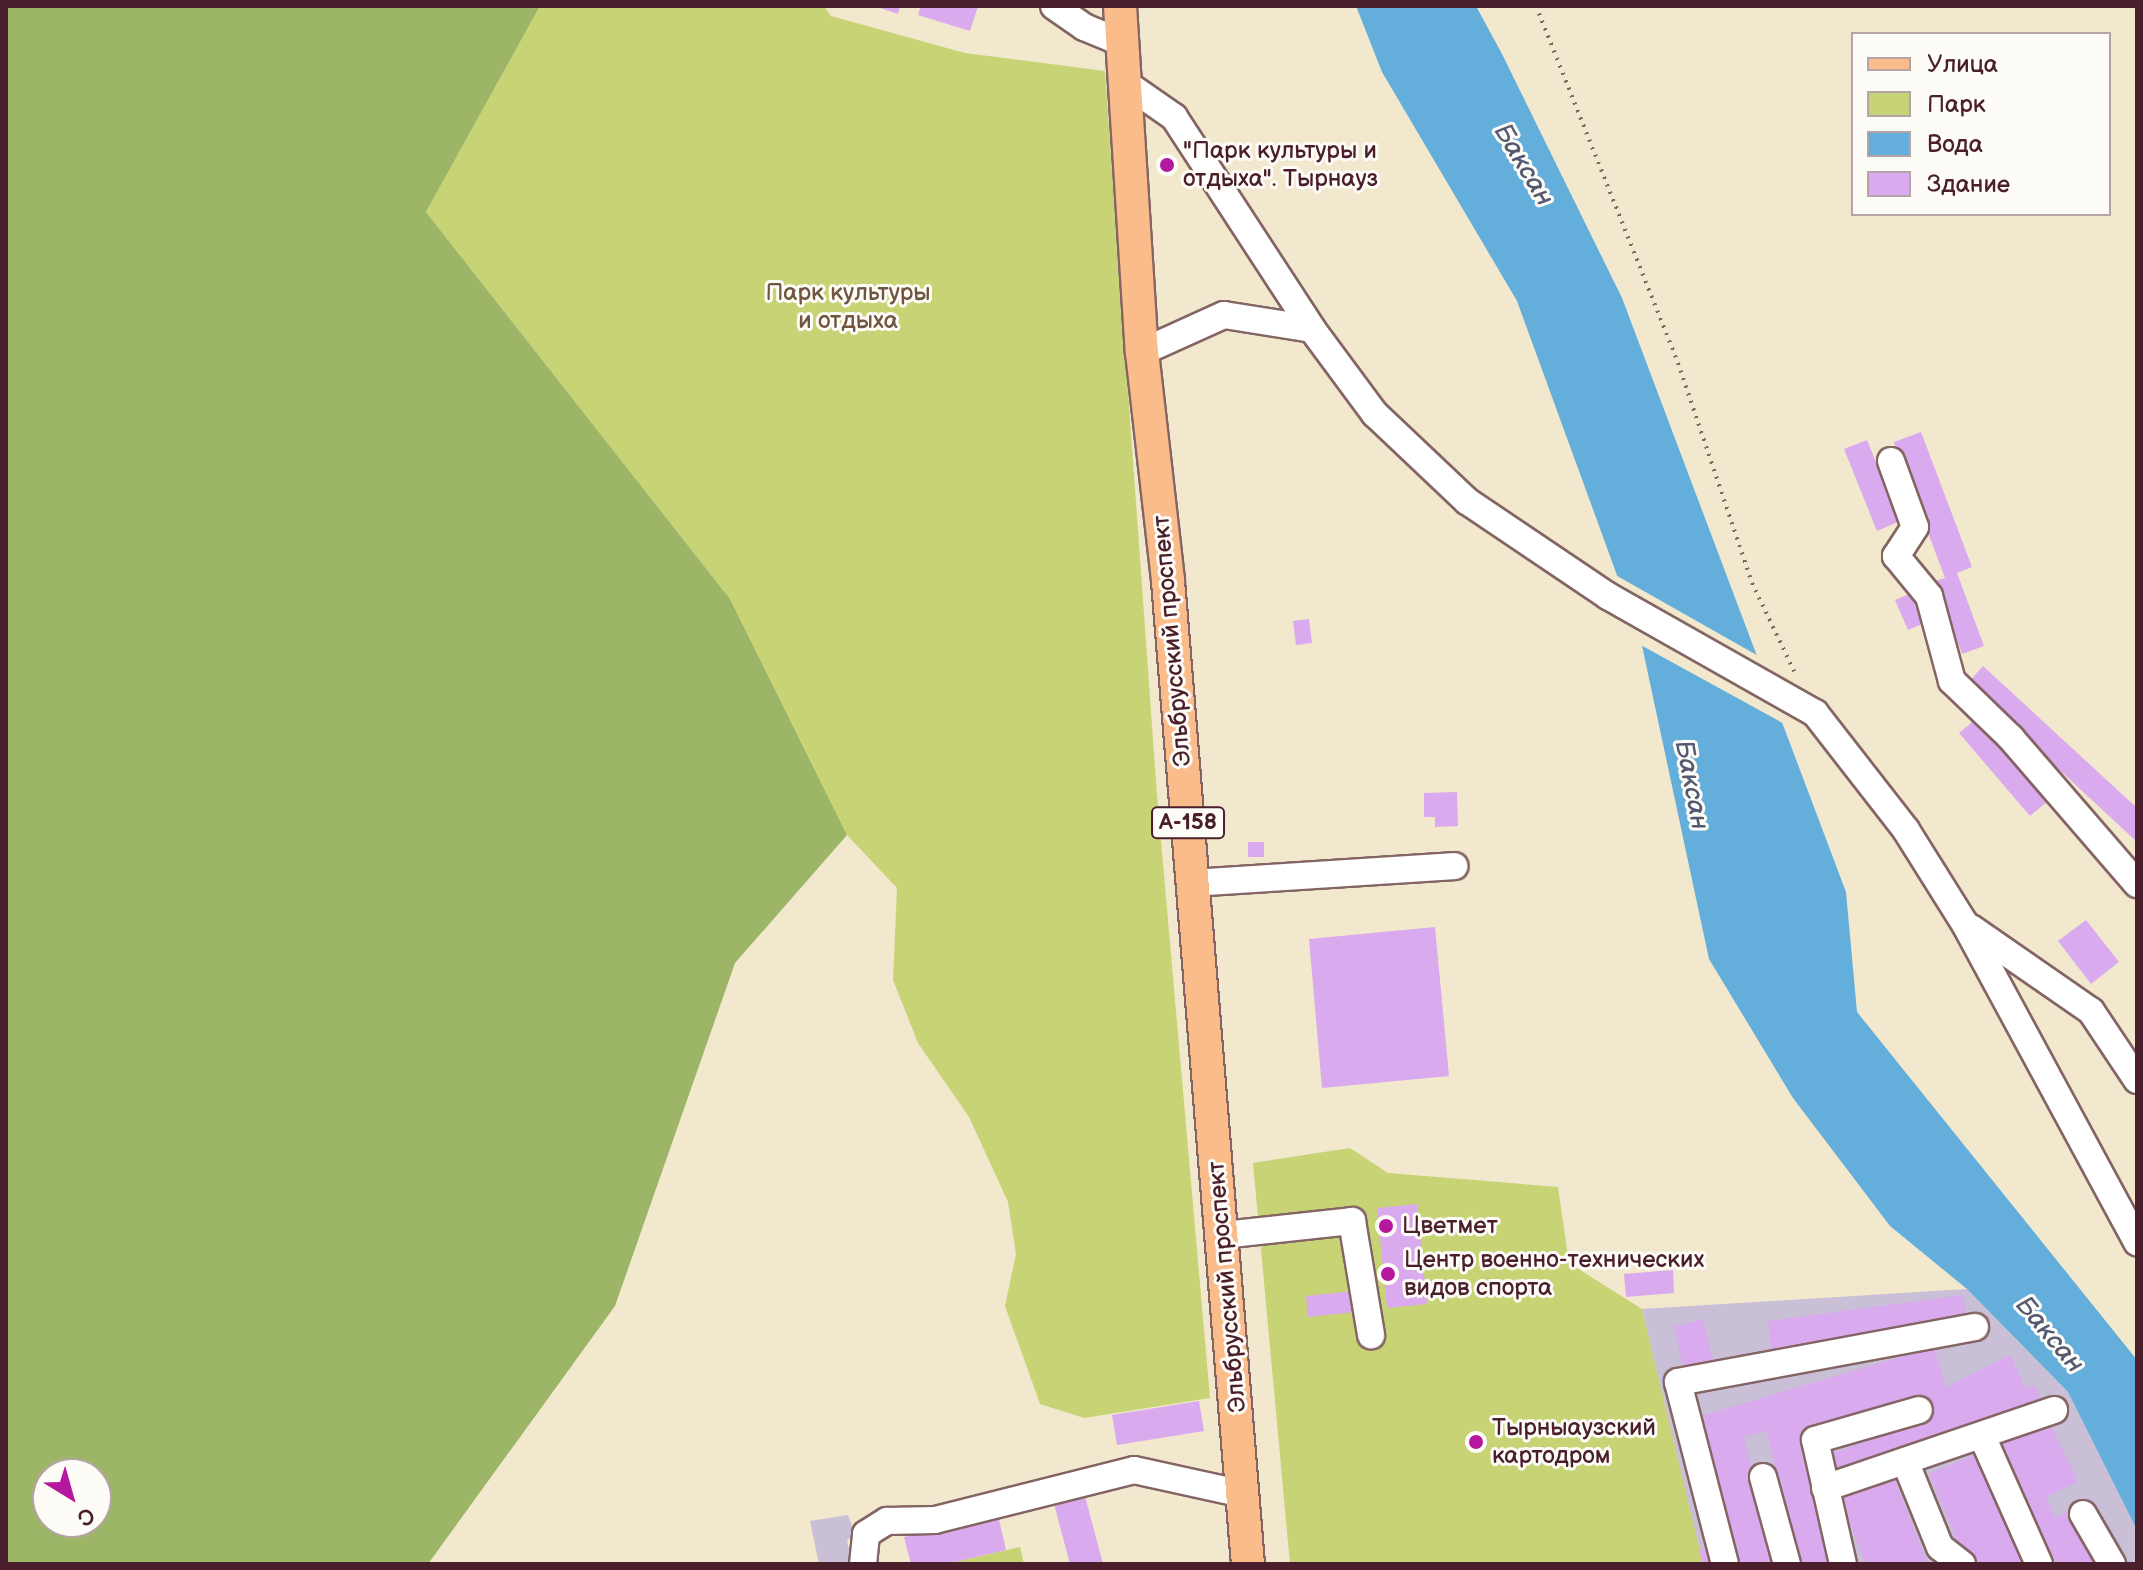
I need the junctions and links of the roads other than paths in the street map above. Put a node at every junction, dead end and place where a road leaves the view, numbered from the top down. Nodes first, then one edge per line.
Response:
1 (1054, 6) edge
2 (1120, 6) edge
3 (1123, 43) junction
4 (1125, 83) junction
5 (1312, 329) junction
6 (1142, 352) junction
7 (1891, 461) dead end
8 (1454, 866) dead end
9 (1193, 883) junction
10 (2137, 884) edge
11 (1965, 924) junction
12 (2137, 1080) edge
13 (1223, 1235) junction
14 (2137, 1242) edge
15 (1975, 1327) dead end
16 (1371, 1335) dead end
17 (1919, 1410) dead end
18 (2054, 1410) dead end
19 (1982, 1436) junction
20 (1905, 1461) junction
21 (1763, 1477) dead end
22 (1825, 1488) junction
23 (1243, 1494) junction
24 (2083, 1514) dead end
25 (863, 1564) edge
26 (1248, 1564) edge
27 (1725, 1564) edge
28 (1787, 1564) edge
29 (1843, 1564) edge
30 (1962, 1564) edge
31 (2039, 1564) edge
32 (2112, 1564) edge

1 - 3 street
2 - 3 main road, Эльбрусский проспект / А-158
3 - 4 main road, Эльбрусский проспект / А-158
4 - 5 street
4 - 6 main road, Эльбрусский проспект / А-158
5 - 6 street
5 - 11 street
6 - 9 main road, Эльбрусский проспект / А-158
7 - 10 street
8 - 9 street
9 - 13 main road, Эльбрусский проспект / А-158
11 - 12 street
11 - 14 street
13 - 16 street
13 - 23 main road, Эльбрусский проспект / А-158
15 - 27 street
17 - 22 street
18 - 19 street
19 - 20 street
19 - 31 street
20 - 22 street
20 - 30 street
21 - 28 street
22 - 29 street
23 - 25 street
23 - 26 main road, Эльбрусский проспект / А-158
24 - 32 street

